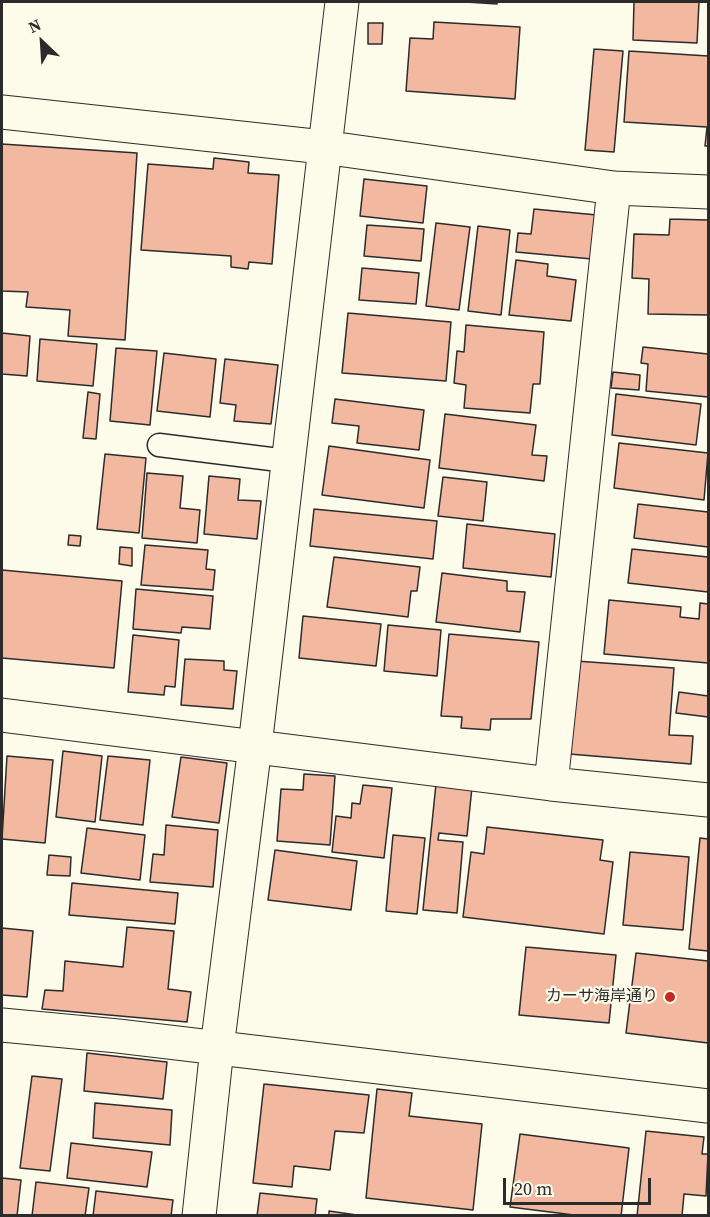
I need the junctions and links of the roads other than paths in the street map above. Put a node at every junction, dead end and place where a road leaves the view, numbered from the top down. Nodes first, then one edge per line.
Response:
1 (342, 2) edge
2 (2, 112) edge
3 (323, 147) junction
4 (614, 188) junction
5 (708, 192) edge
6 (159, 446) dead end
7 (287, 461) junction
8 (2, 715) edge
9 (255, 746) junction
10 (551, 784) junction
11 (708, 800) edge
12 (2, 1025) edge
13 (217, 1048) junction
14 (708, 1106) edge
15 (199, 1215) edge

1 - 3 street
2 - 3 street
3 - 4 street
3 - 7 street
4 - 5 street
4 - 10 street
6 - 7 lane
7 - 9 street
8 - 9 street
9 - 10 street
9 - 13 street
10 - 11 street
12 - 13 street
13 - 14 street
13 - 15 street

